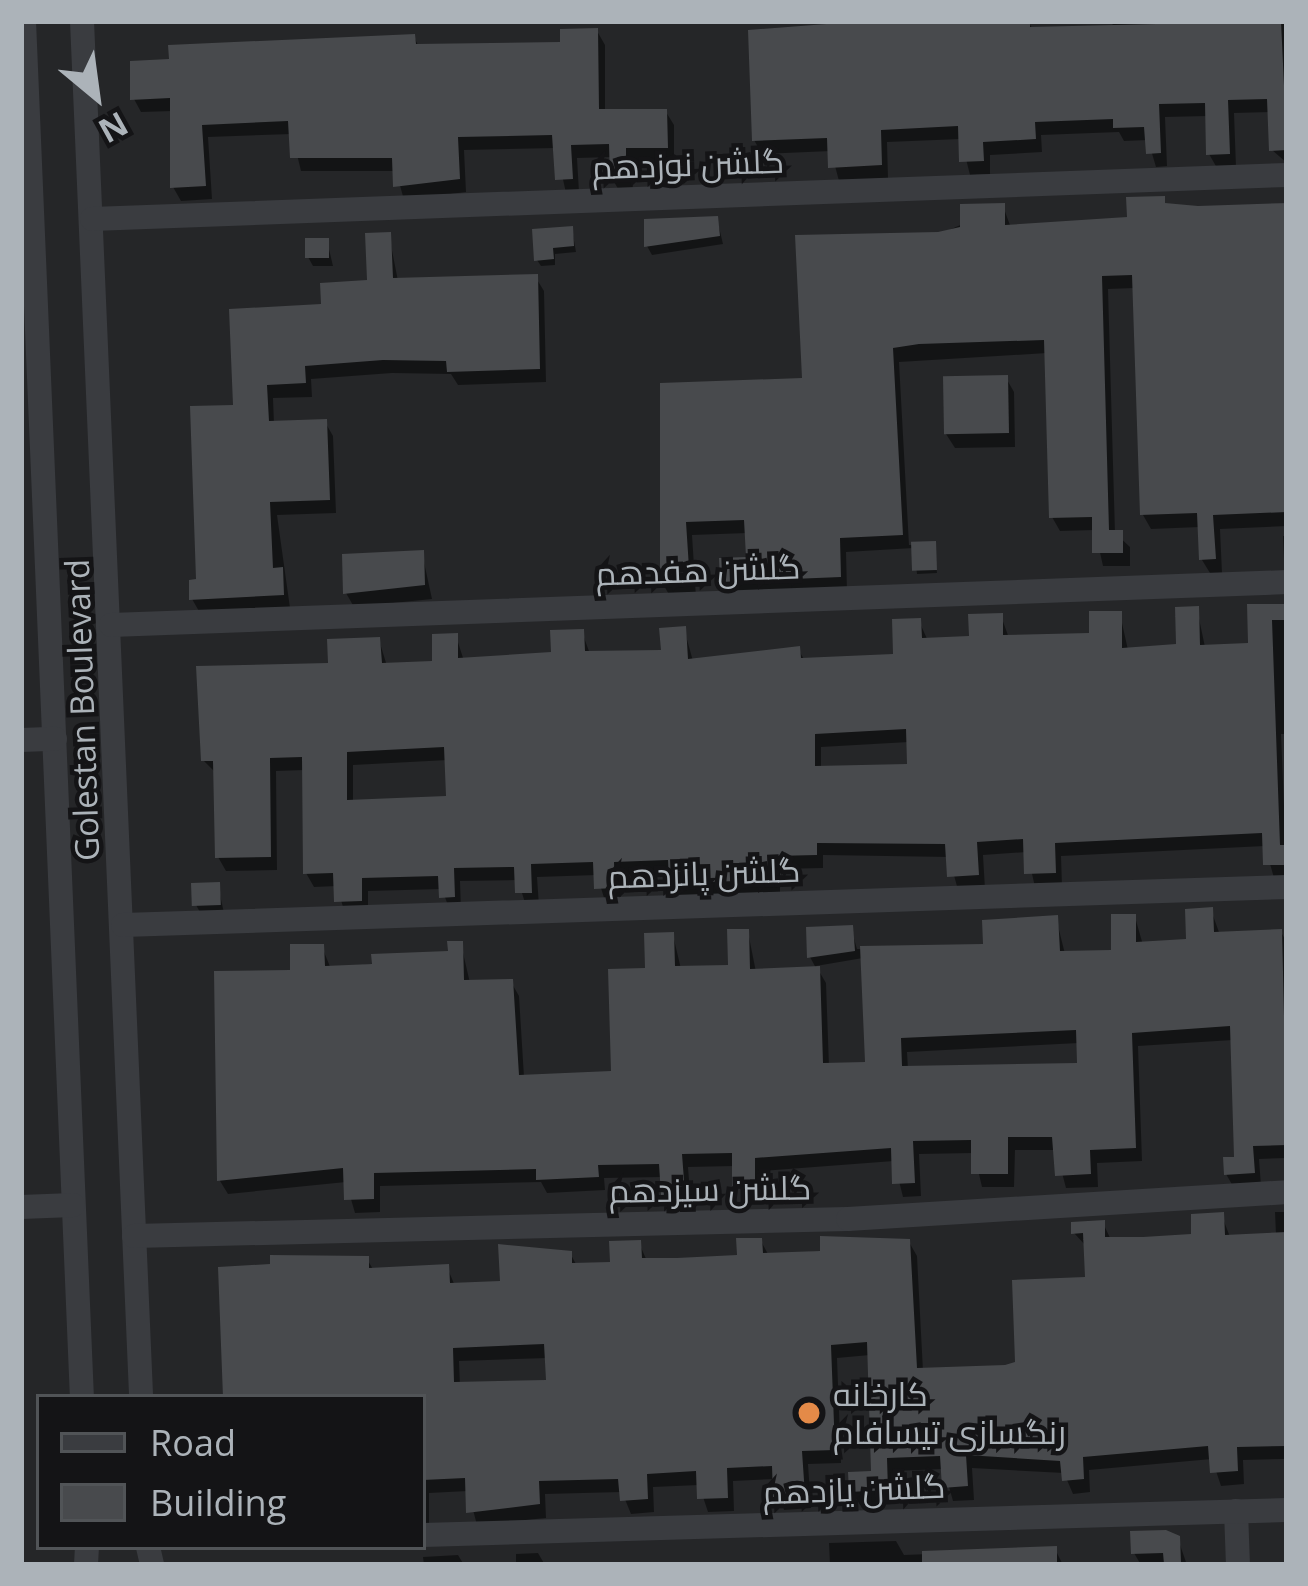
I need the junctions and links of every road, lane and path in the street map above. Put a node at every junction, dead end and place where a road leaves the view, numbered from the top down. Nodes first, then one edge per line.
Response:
1 (24, 21) edge
2 (82, 21) edge
3 (1287, 175) edge
4 (92, 219) junction
5 (29, 290) edge
6 (1287, 582) edge
7 (112, 625) junction
8 (55, 739) junction
9 (21, 740) edge
10 (1287, 887) edge
11 (123, 925) junction
12 (1287, 1192) edge
13 (73, 1205) junction
14 (21, 1207) edge
15 (134, 1236) junction
16 (82, 1394) edge
17 (141, 1394) edge
18 (1287, 1510) edge
19 (1236, 1511) junction
20 (426, 1535) edge
21 (1238, 1565) edge

1 - 5 street, Golestan Boulevard
2 - 4 street, Golestan Boulevard
3 - 4 street, گلشن نوزدهم
4 - 7 street, Golestan Boulevard
5 - 8 street, Golestan Boulevard
6 - 7 street, گلشن هفدهم
7 - 11 street, Golestan Boulevard
8 - 9 street
8 - 13 street, Golestan Boulevard
10 - 11 street, گلشن پانزدهم
11 - 15 street, Golestan Boulevard
12 - 15 street, گلشن سیزدهم
13 - 14 street
13 - 16 street, Golestan Boulevard
15 - 17 street, Golestan Boulevard
18 - 19 street, گلشن یازدهم
19 - 20 street, گلشن یازدهم
19 - 21 street

